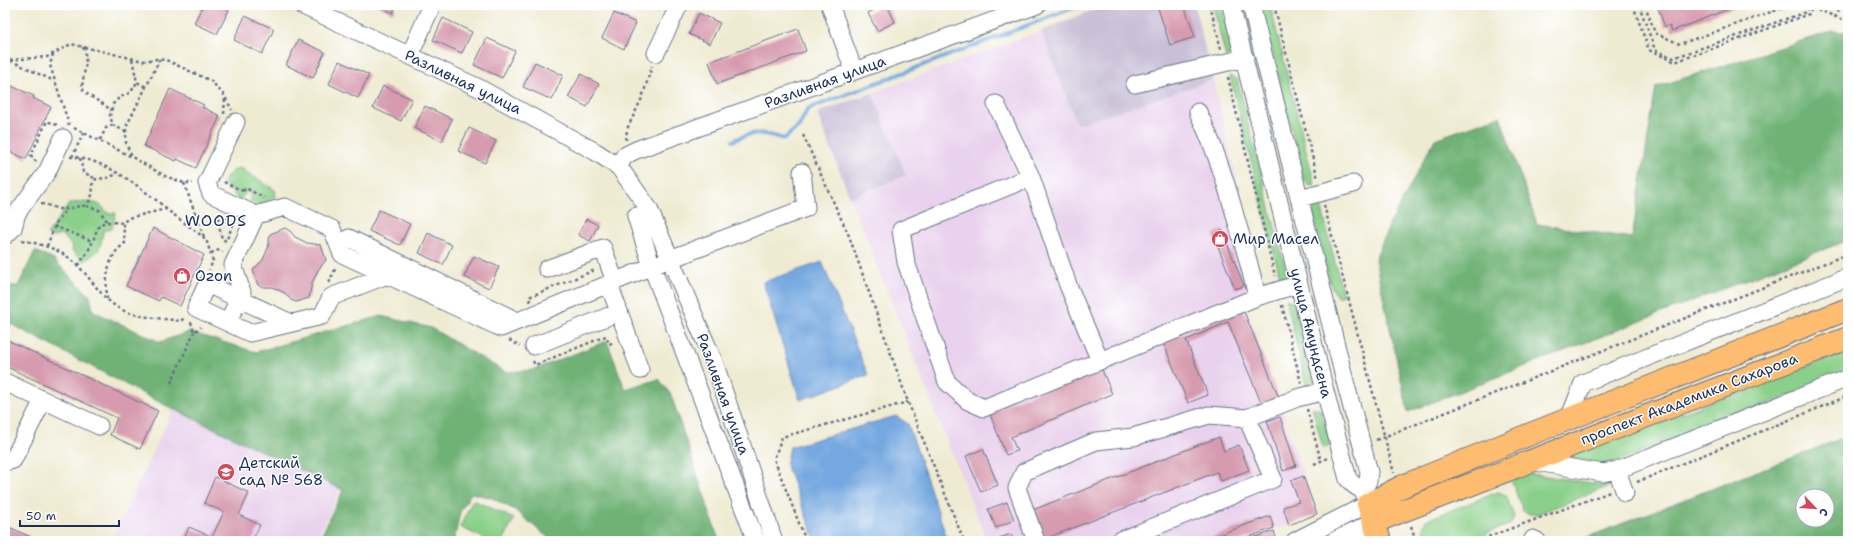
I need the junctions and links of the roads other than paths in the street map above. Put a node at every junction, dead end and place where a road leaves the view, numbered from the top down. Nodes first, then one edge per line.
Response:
1 (302, 5) edge
2 (432, 5) edge
3 (680, 5) edge
4 (830, 5) edge
5 (1231, 5) edge
6 (1251, 5) edge
7 (1030, 6) edge
8 (656, 53) road end
9 (410, 55) junction
10 (1245, 58) junction
11 (854, 71) junction
12 (1135, 84) dead end
13 (996, 104) dead end
14 (1198, 112) dead end
15 (229, 120) road end
16 (62, 133) road end
17 (622, 161) junction
18 (802, 172) dead end
19 (1031, 177) junction
20 (1353, 184) dead end
21 (1300, 198) junction
22 (256, 215) junction
23 (636, 216) dead end
24 (12, 237) edge
25 (349, 238) dead end
26 (670, 259) junction
27 (652, 267) junction
28 (547, 268) dead end
29 (386, 275) junction
30 (1848, 277) edge
31 (612, 283) junction
32 (1299, 284) junction
33 (1257, 297) junction
34 (238, 299) junction
35 (1848, 309) edge
36 (619, 312) junction
37 (517, 321) junction
38 (228, 322) junction
39 (291, 323) junction
40 (1848, 338) edge
41 (534, 346) dead end
42 (1100, 361) junction
43 (640, 370) dead end
44 (1848, 378) edge
45 (5, 382) edge
46 (1324, 391) junction
47 (43, 400) junction
48 (1247, 418) junction
49 (1569, 419) junction
50 (99, 426) dead end
51 (1530, 461) junction
52 (5, 462) edge
53 (1617, 470) junction
54 (1624, 491) road end
55 (1371, 515) edge
56 (756, 541) edge
57 (774, 541) edge
58 (1036, 541) edge
59 (1119, 541) edge
60 (1295, 541) edge
61 (1334, 541) edge

1 - 9 street, Разливная улица
2 - 9 street
3 - 8 street
4 - 11 street
5 - 10 street, улица Амундсена
6 - 21 street, улица Амундсена
7 - 11 street, Разливная улица
9 - 17 street, Разливная улица
10 - 12 street
10 - 32 street, улица Амундсена
11 - 17 street, Разливная улица
13 - 19 street
14 - 33 street
15 - 22 street
16 - 24 street
17 - 26 street, Разливная улица
18 - 26 street
19 - 42 street
19 - 42 street
20 - 21 street
21 - 55 street, улица Амундсена
22 - 29 street
22 - 34 street
23 - 27 street
25 - 37 street
26 - 27 street
26 - 57 street, Разливная улица
27 - 31 street
27 - 56 street
28 - 31 street
29 - 37 street
29 - 39 street
30 - 49 street, проспект Академика Сахарова
31 - 36 street
31 - 37 street
32 - 33 street
32 - 46 street, улица Амундсена
33 - 42 street
34 - 38 street
34 - 38 street
34 - 39 street
35 - 49 main road, проспект Академика Сахарова
36 - 41 street
36 - 43 street
38 - 39 street
40 - 51 main road, проспект Академика Сахарова
44 - 53 street, проспект Академика Сахарова
45 - 47 street
46 - 48 street
46 - 55 street, улица Амундсена
47 - 50 street
47 - 52 street
48 - 58 street
48 - 59 street
49 - 55 main road, проспект Академика Сахарова
51 - 53 street, проспект Академика Сахарова
51 - 55 main road, проспект Академика Сахарова
53 - 54 street
55 - 60 street
55 - 61 street

